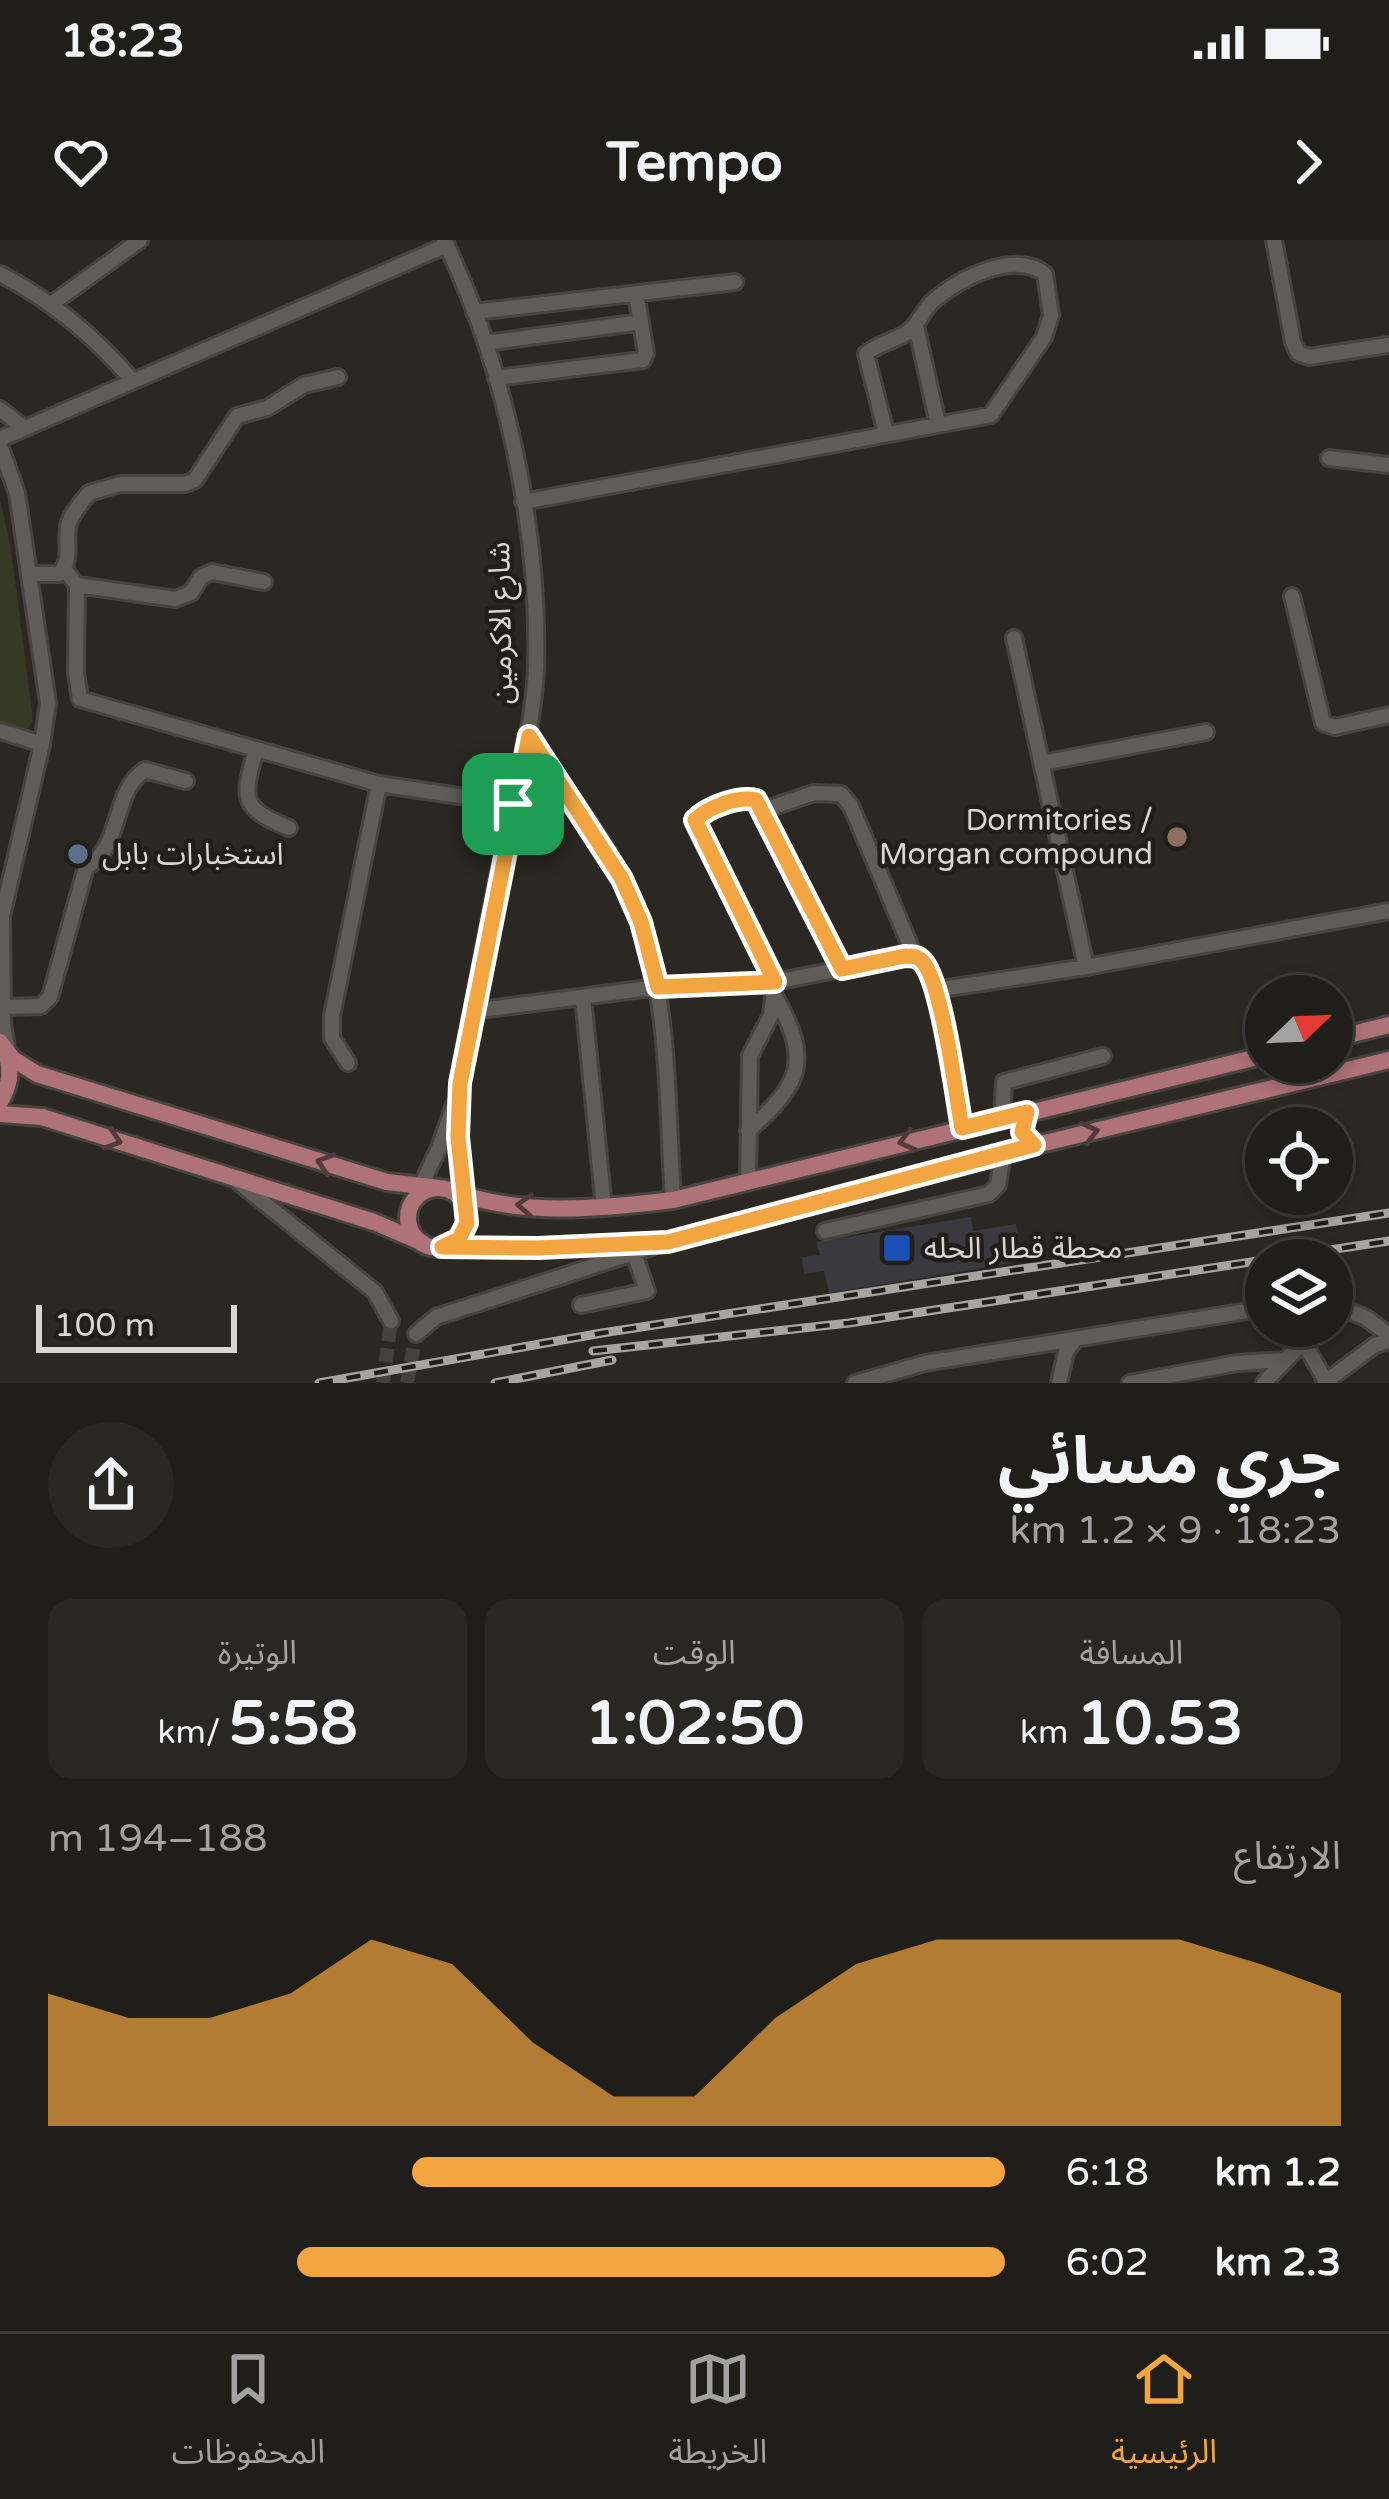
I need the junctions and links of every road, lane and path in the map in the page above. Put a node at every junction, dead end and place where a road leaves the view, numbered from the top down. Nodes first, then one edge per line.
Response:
1 (140, 240) edge
2 (1274, 240) edge
3 (445, 242) edge
4 (0, 274) edge
5 (735, 282) dead end
6 (636, 294) junction
7 (50, 305) junction
8 (474, 312) junction
9 (641, 322) junction
10 (916, 326) junction
11 (486, 343) junction
12 (1389, 345) edge
13 (338, 377) dead end
14 (496, 378) junction
15 (132, 380) junction
16 (0, 409) edge
17 (938, 424) junction
18 (25, 428) junction
19 (886, 433) junction
20 (0, 442) edge
21 (1329, 458) dead end
22 (1389, 465) edge
23 (523, 502) junction
24 (64, 569) junction
25 (30, 574) junction
26 (264, 582) dead end
27 (76, 586) junction
28 (1292, 596) dead end
29 (1014, 638) dead end
30 (1389, 715) edge
31 (0, 731) edge
32 (1206, 732) dead end
33 (529, 736) junction
34 (42, 744) junction
35 (256, 750) junction
36 (1042, 763) junction
37 (186, 781) dead end
38 (379, 784) junction
39 (513, 804) junction
40 (764, 810) junction
41 (289, 829) dead end
42 (4, 889) edge
43 (1389, 911) edge
44 (915, 956) junction
45 (1086, 967) junction
46 (842, 969) junction
47 (658, 987) junction
48 (776, 990) junction
49 (935, 990) junction
50 (583, 997) junction
51 (2, 1007) edge
52 (472, 1011) junction
53 (1389, 1025) edge
54 (1353, 1034) edge
55 (5, 1052) edge
56 (1103, 1056) dead end
57 (1245, 1059) edge
58 (1389, 1060) edge
59 (348, 1063) dead end
60 (460, 1083) junction
61 (0, 1102) edge
62 (1027, 1112) junction
63 (0, 1114) edge
64 (1002, 1118) junction
65 (970, 1126) junction
66 (748, 1131) junction
67 (1034, 1145) junction
68 (1003, 1153) junction
69 (982, 1158) junction
70 (233, 1178) junction
71 (748, 1180) junction
72 (442, 1196) junction
73 (673, 1200) junction
74 (604, 1208) junction
75 (825, 1231) dead end
76 (668, 1242) junction
77 (433, 1245) junction
78 (634, 1253) junction
79 (581, 1305) dead end
80 (1245, 1312) edge
81 (1353, 1313) edge
82 (391, 1321) dead end
83 (416, 1334) dead end
84 (1389, 1338) edge
85 (1075, 1341) junction
86 (1298, 1347) edge
87 (1305, 1347) edge
88 (1286, 1360) junction
89 (1325, 1382) edge
90 (855, 1383) edge
91 (1059, 1383) edge
92 (1130, 1383) edge
93 (1264, 1383) edge

1 - 7 street
2 - 12 street
3 - 8 street, شارع الاكرمين
3 - 15 street
4 - 7 street
5 - 6 street
6 - 8 street
6 - 9 street
7 - 15 street
8 - 11 street, شارع الاكرمين
9 - 11 street
9 - 14 street
10 - 17 street
10 - 17 street
10 - 19 street
11 - 14 street, شارع الاكرمين
13 - 24 street
14 - 23 street, شارع الاكرمين
15 - 18 street
16 - 18 street
17 - 19 street
18 - 20 street
19 - 23 street
20 - 25 street
21 - 22 street
23 - 33 street, شارع الاكرمين
24 - 25 street
24 - 27 street
25 - 34 street
26 - 27 street
27 - 35 street
28 - 30 street
29 - 36 street
31 - 34 street
32 - 36 street
33 - 39 street, شارع الاكرمين
33 - 47 street
34 - 42 street
35 - 38 street
35 - 41 street
36 - 45 street
37 - 51 street
38 - 39 street
38 - 59 street
39 - 52 street, شارع الاكرمين
40 - 44 street
40 - 46 street
40 - 48 street
42 - 51 street
43 - 45 street
44 - 46 street
44 - 49 street
45 - 49 street
46 - 48 street
47 - 48 street
47 - 50 street
47 - 73 street
48 - 66 street
48 - 66 street
49 - 65 street
50 - 52 street
50 - 74 street
51 - 55 street
52 - 60 street, شارع الاكرمين
53 - 54 main road
55 - 61 main road
72 -> 55 main road
56 - 64 street
57 - 62 main road
67 -> 58 main road
60 - 72 street, شارع الاكرمين
60 - 72 street, شارع الاكرمين
62 - 64 main road
62 - 67 main road
63 -> 70 main road
64 - 65 main road
65 - 69 main road
65 -> 71 main road
66 - 71 street
67 - 68 main road
68 - 69 main road
68 - 75 street
69 - 76 main road
70 - 77 main road
70 - 82 street
71 - 73 main road
74 -> 72 main road
72 - 77 main road
72 - 77 main road
73 - 74 main road
76 - 77 main road
76 - 78 street
78 - 79 street
78 - 83 street
80 - 85 street
81 - 84 street
84 - 89 street
85 - 90 street
85 - 91 street
86 - 88 street
87 - 89 street
88 - 92 street
88 - 93 street

